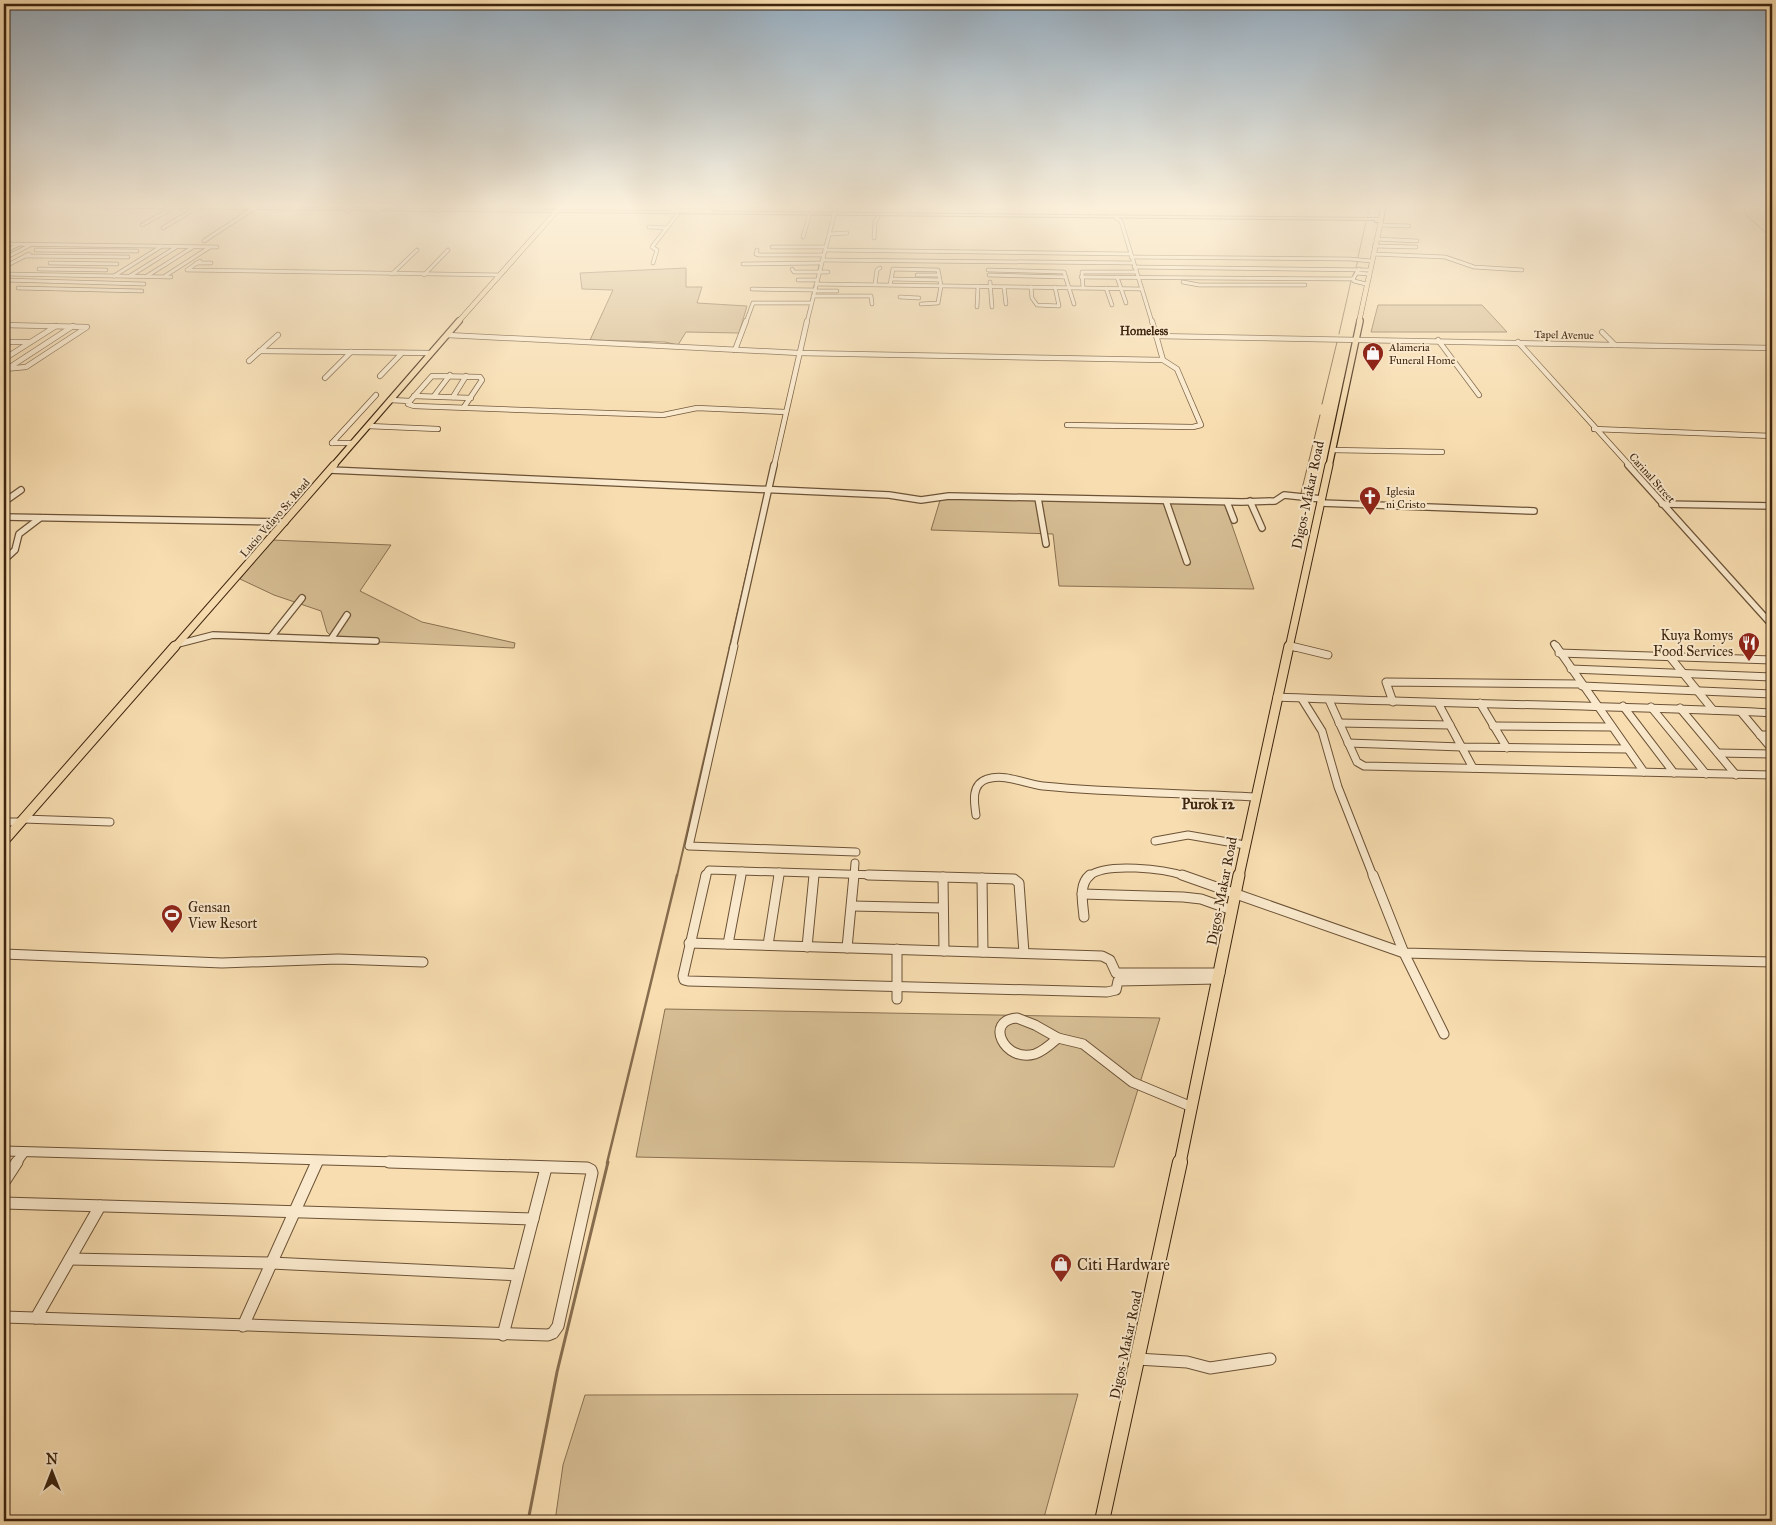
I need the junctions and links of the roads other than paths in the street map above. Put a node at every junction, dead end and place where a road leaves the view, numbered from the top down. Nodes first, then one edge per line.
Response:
1 (497, 278) edge
2 (817, 278) edge
3 (876, 278) edge
4 (891, 278) edge
5 (939, 278) edge
6 (989, 278) edge
7 (1066, 278) edge
8 (1081, 278) edge
9 (1117, 278) edge
10 (1126, 278) edge
11 (1356, 278) edge
12 (1365, 278) edge
13 (1353, 279) joint
14 (4, 280) edge
15 (798, 280) dead end
16 (1139, 280) junction
17 (27, 282) junction
18 (816, 282) junction
19 (88, 283) junction
20 (144, 284) dead end
21 (875, 284) junction
22 (890, 284) junction
23 (899, 285) junction
24 (1305, 285) dead end
25 (941, 286) junction
26 (978, 286) junction
27 (990, 286) junction
28 (1004, 287) junction
29 (1031, 287) junction
30 (1055, 287) junction
31 (1068, 288) junction
32 (1083, 288) junction
33 (1106, 288) junction
34 (752, 289) dead end
35 (1121, 289) junction
36 (1142, 289) junction
37 (78, 290) junction
38 (815, 290) junction
39 (142, 291) dead end
40 (837, 291) dead end
41 (813, 296) junction
42 (919, 298) dead end
43 (812, 303) junction
44 (1126, 303) dead end
45 (872, 304) dead end
46 (921, 304) dead end
47 (1006, 304) dead end
48 (1074, 304) dead end
49 (1112, 304) dead end
50 (977, 307) dead end
51 (992, 307) dead end
52 (4, 326) edge
53 (56, 326) junction
54 (73, 326) junction
55 (1602, 332) dead end
56 (447, 335) junction
57 (278, 336) dead end
58 (1156, 336) junction
59 (1354, 339) junction
60 (1438, 340) junction
61 (4, 342) edge
62 (30, 342) junction
63 (1518, 342) junction
64 (1615, 345) junction
65 (296, 346) dead end
66 (1772, 348) edge
67 (260, 350) junction
68 (735, 350) junction
69 (291, 351) junction
70 (4, 352) edge
71 (351, 352) junction
72 (14, 353) junction
73 (402, 353) junction
74 (431, 353) junction
75 (799, 353) junction
76 (4, 359) edge
77 (1163, 360) junction
78 (249, 361) dead end
79 (5, 369) edge
80 (450, 375) junction
81 (380, 376) dead end
82 (466, 376) junction
83 (325, 378) dead end
84 (376, 395) dead end
85 (1479, 395) dead end
86 (414, 396) junction
87 (434, 396) junction
88 (453, 397) junction
89 (471, 398) junction
90 (390, 400) junction
91 (410, 400) junction
92 (464, 407) junction
93 (786, 412) junction
94 (1067, 425) dead end
95 (368, 426) junction
96 (438, 429) dead end
97 (1594, 429) junction
98 (1772, 436) edge
99 (353, 443) junction
100 (1332, 450) junction
101 (1442, 452) dead end
102 (330, 470) junction
103 (21, 490) dead end
104 (769, 491) junction
105 (1038, 498) junction
106 (1166, 501) junction
107 (1250, 501) junction
108 (1321, 501) junction
109 (4, 502) edge
110 (1227, 502) junction
111 (1662, 504) junction
112 (1772, 506) edge
113 (1534, 511) dead end
114 (4, 517) edge
115 (40, 518) junction
116 (1234, 520) dead end
117 (285, 522) junction
118 (1262, 528) dead end
119 (1046, 544) dead end
120 (4, 560) edge
121 (1186, 562) dead end
122 (302, 598) dead end
123 (347, 616) dead end
124 (1772, 625) edge
125 (271, 638) junction
126 (331, 639) junction
127 (376, 641) dead end
128 (178, 644) junction
129 (1554, 644) dead end
130 (1289, 646) junction
131 (1740, 651) dead end
132 (1560, 653) junction
133 (1328, 655) dead end
134 (1670, 657) junction
135 (1747, 659) junction
136 (1772, 660) edge
137 (1571, 669) junction
138 (1684, 674) junction
139 (1772, 677) edge
140 (1581, 685) junction
141 (1697, 691) junction
142 (1772, 694) edge
143 (1277, 697) junction
144 (1302, 699) junction
145 (1329, 700) junction
146 (1393, 702) junction
147 (1438, 703) junction
148 (1480, 703) junction
149 (1596, 705) junction
150 (1624, 706) junction
151 (1651, 707) junction
152 (1680, 708) junction
153 (1713, 710) junction
154 (1741, 712) junction
155 (1772, 713) edge
156 (1339, 723) junction
157 (1450, 725) junction
158 (1493, 726) junction
159 (1611, 727) junction
160 (1760, 735) junction
161 (1772, 735) edge
162 (1348, 744) junction
163 (1462, 747) junction
164 (1507, 748) junction
165 (1627, 749) junction
166 (1772, 749) edge
167 (1718, 753) junction
168 (1772, 754) edge
169 (1474, 768) junction
170 (1644, 772) junction
171 (1674, 773) junction
172 (1706, 774) junction
173 (1736, 775) junction
174 (1772, 775) edge
175 (1256, 797) junction
176 (976, 815) dead end
177 (19, 821) junction
178 (4, 822) edge
179 (110, 822) dead end
180 (4, 841) edge
181 (1155, 841) dead end
182 (1245, 844) junction
183 (856, 852) dead end
184 (855, 863) dead end
185 (742, 871) junction
186 (779, 872) junction
187 (814, 874) junction
188 (854, 874) junction
189 (943, 877) junction
190 (982, 878) junction
191 (1236, 892) junction
192 (1082, 894) junction
193 (852, 906) junction
194 (943, 908) junction
195 (1232, 910) junction
196 (1084, 916) dead end
197 (689, 943) junction
198 (728, 944) junction
199 (768, 945) junction
200 (807, 947) junction
201 (847, 948) junction
202 (897, 949) junction
203 (944, 951) junction
204 (983, 952) junction
205 (1024, 953) junction
206 (1404, 953) junction
207 (4, 954) edge
208 (423, 962) dead end
209 (1772, 962) edge
210 (1219, 976) junction
211 (1117, 977) junction
212 (897, 986) junction
213 (897, 999) dead end
214 (1444, 1034) dead end
215 (1058, 1038) junction
216 (1192, 1107) junction
217 (4, 1151) edge
218 (24, 1152) junction
219 (317, 1162) junction
220 (546, 1168) junction
221 (4, 1182) edge
222 (4, 1203) edge
223 (100, 1206) junction
224 (294, 1212) junction
225 (533, 1219) junction
226 (70, 1260) junction
227 (271, 1263) junction
228 (518, 1275) junction
229 (4, 1317) edge
230 (36, 1318) junction
231 (243, 1326) junction
232 (503, 1335) junction
233 (1136, 1359) junction
234 (1270, 1359) dead end
235 (1102, 1521) edge

1 - 56 main road, Lucio Velayo Sr. Road
2 - 18 street
3 - 21 street
4 - 22 street
5 - 25 street
6 - 27 street
7 - 31 street
8 - 32 street
9 - 35 street
10 - 16 street
11 - 13 street
12 - 59 main road, Digos-Makar Road
13 - 16 street
14 - 17 street
15 - 18 street
16 - 24 street
16 - 36 street
17 - 19 street
17 - 37 street
18 - 21 street
18 - 38 street
19 - 20 street
19 - 37 street
21 - 22 street
22 - 23 street
23 - 25 street
23 - 42 street
25 - 26 street
25 - 46 street
26 - 27 street
26 - 50 street
27 - 28 street
27 - 51 street
28 - 29 street
28 - 47 street
29 - 30 street
29 - 30 street
30 - 31 street
31 - 32 street
31 - 48 street
32 - 33 street
33 - 35 street
33 - 49 street
34 - 38 street
35 - 36 street
35 - 44 street
36 - 58 street
37 - 39 street
38 - 40 street
38 - 41 street
41 - 43 street
41 - 45 street
43 - 68 street
43 - 75 street
52 - 53 street
53 - 54 street
53 - 62 street
54 - 79 street
54 - 79 street
55 - 64 street
56 - 68 street
56 - 74 main road, Lucio Velayo Sr. Road
57 - 67 street
58 - 59 street, Tapel Avenue
58 - 77 street
59 - 60 street, Tapel Avenue
59 - 100 main road, Digos-Makar Road
60 - 63 street, Tapel Avenue
60 - 85 street
61 - 62 street
62 - 72 street
63 - 64 street, Tapel Avenue
63 - 97 street, Carinal Street
64 - 66 street, Tapel Avenue
65 - 69 street
67 - 69 street
67 - 78 street
68 - 75 street
69 - 71 street
70 - 72 street
71 - 73 street
71 - 83 street
72 - 76 street
73 - 74 street
73 - 81 street
74 - 90 main road, Lucio Velayo Sr. Road
75 - 77 street
75 - 93 street
77 - 94 street
80 - 82 street
80 - 86 street
80 - 87 street
82 - 88 street
82 - 89 street
84 - 99 street
86 - 87 street
86 - 91 street
87 - 88 street
88 - 89 street
89 - 92 street
90 - 91 street
90 - 95 main road, Lucio Velayo Sr. Road
91 - 92 street
92 - 93 street
93 - 104 street
95 - 96 street
95 - 99 main road, Lucio Velayo Sr. Road
97 - 98 street
97 - 111 street, Carinal Street
99 - 102 main road, Lucio Velayo Sr. Road
100 - 101 street
100 - 108 main road, Digos-Makar Road
102 - 104 street
102 - 117 main road, Lucio Velayo Sr. Road
103 - 109 street
104 - 105 street
104 - 183 street
105 - 106 street
105 - 119 street
106 - 110 street
106 - 121 street
107 - 108 street
107 - 110 street
107 - 118 street
108 - 113 street
108 - 130 main road, Digos-Makar Road
110 - 116 street
111 - 112 street
111 - 124 street, Carinal Street
114 - 115 street
115 - 117 street
115 - 120 street
117 - 128 main road, Lucio Velayo Sr. Road
122 - 125 street
123 - 126 street
125 - 126 street
125 - 128 street
126 - 127 street
128 - 177 main road, Lucio Velayo Sr. Road
129 - 132 street
130 - 133 street
130 - 143 main road, Digos-Makar Road
131 - 135 street
132 - 134 street
132 - 137 street
134 - 135 street
134 - 138 street
135 - 136 street
137 - 138 street
137 - 140 street
138 - 139 street
138 - 141 street
140 - 141 street
140 - 146 street
140 - 149 street
141 - 142 street
141 - 153 street
143 - 144 street
143 - 175 main road, Digos-Makar Road
144 - 145 street
144 - 206 street
145 - 146 street
145 - 156 street
146 - 147 street
147 - 148 street
147 - 157 street
148 - 149 street
148 - 158 street
149 - 150 street
149 - 159 street
150 - 151 street
150 - 171 street
151 - 152 street
151 - 172 street
152 - 153 street
152 - 167 street
153 - 154 street
154 - 155 street
154 - 160 street
156 - 157 street
156 - 162 street
157 - 163 street
158 - 159 street
158 - 164 street
159 - 165 street
160 - 161 street
160 - 166 street
162 - 163 street
162 - 169 street
163 - 164 street
163 - 169 street
164 - 165 street
165 - 170 street
167 - 168 street
167 - 173 street
169 - 170 street
170 - 171 street
171 - 172 street
172 - 173 street
173 - 174 street
175 - 176 street
175 - 182 main road, Digos-Makar Road
177 - 178 street
177 - 179 street
177 - 180 main road, Lucio Velayo Sr. Road
181 - 182 street
182 - 191 main road, Digos-Makar Road
184 - 188 street
185 - 186 street
185 - 197 street
185 - 198 street
186 - 187 street
186 - 199 street
187 - 188 street
187 - 200 street
188 - 189 street
188 - 193 street
189 - 190 street
189 - 194 street
190 - 204 street
190 - 205 street
191 - 192 street
191 - 195 main road, Digos-Makar Road
191 - 206 street
192 - 195 street
192 - 196 street
193 - 194 street
193 - 201 street
194 - 203 street
195 - 210 main road, Digos-Makar Road
197 - 198 street
197 - 212 street
198 - 199 street
199 - 200 street
200 - 201 street
201 - 202 street
202 - 203 street
202 - 212 street
203 - 204 street
204 - 205 street
205 - 211 street
206 - 209 street
206 - 214 street
207 - 208 street
210 - 211 street
210 - 216 main road, Digos-Makar Road
211 - 212 street
212 - 213 street
215 - 215 street
215 - 216 street
216 - 233 main road, Digos-Makar Road
217 - 218 street
218 - 219 street
218 - 221 street
219 - 220 street
219 - 224 street
220 - 225 street
220 - 232 street
222 - 223 street
223 - 224 street
223 - 226 street
224 - 225 street
224 - 227 street
225 - 228 street
226 - 227 street
226 - 230 street
227 - 228 street
227 - 231 street
228 - 232 street
229 - 230 street
230 - 231 street
231 - 232 street
233 - 234 street
233 - 235 main road, Digos-Makar Road

